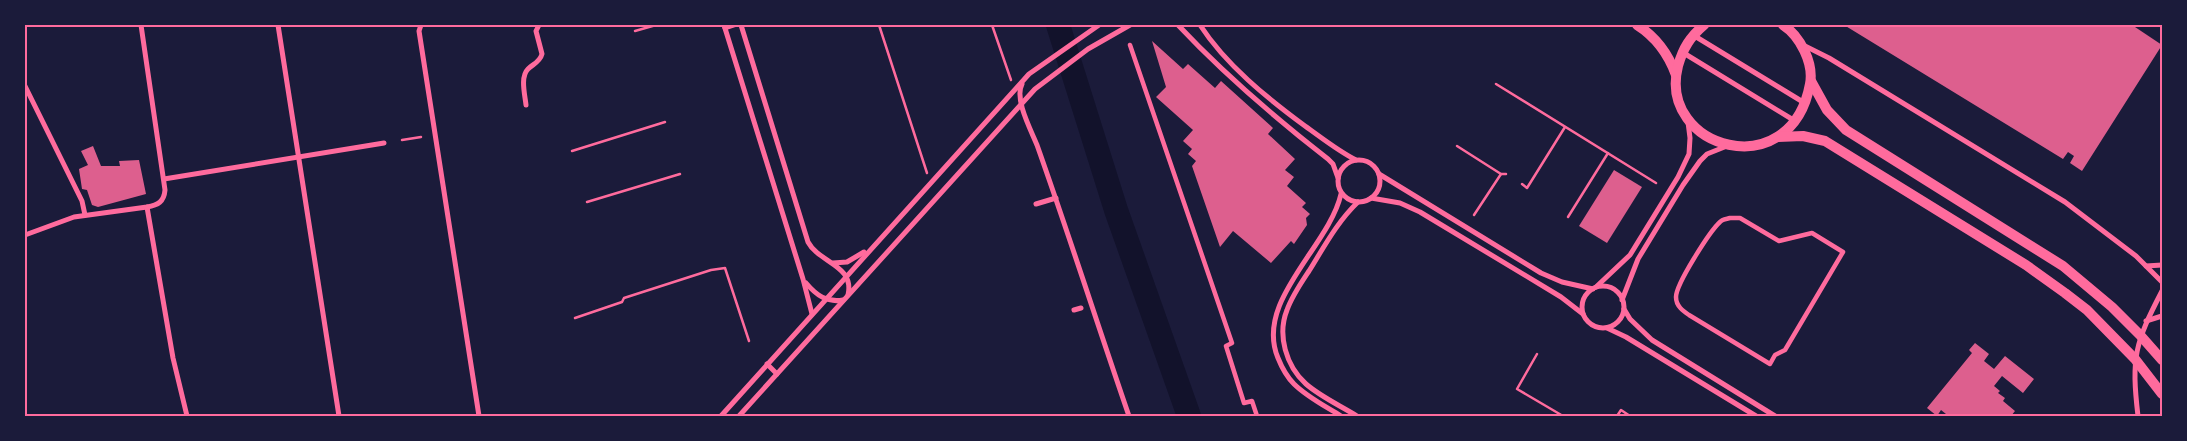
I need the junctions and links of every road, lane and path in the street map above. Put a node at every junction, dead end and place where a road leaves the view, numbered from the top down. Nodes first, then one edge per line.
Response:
1 (141, 25) edge
2 (278, 25) edge
3 (421, 25) edge
4 (539, 25) edge
5 (656, 25) edge
6 (734, 25) edge
7 (741, 25) edge
8 (879, 25) edge
9 (992, 25) edge
10 (1099, 25) edge
11 (1130, 25) edge
12 (1178, 25) edge
13 (1200, 25) edge
14 (1637, 25) edge
15 (1704, 25) edge
16 (1782, 25) edge
17 (724, 26) edge
18 (1792, 29) edge
19 (635, 31) dead end
20 (1692, 35) junction
21 (1800, 43) junction
22 (1130, 45) dead end
23 (1682, 52) junction
24 (1676, 75) junction
25 (1024, 80) junction
26 (1811, 81) junction
27 (1012, 82) dead end
28 (1496, 84) dead end
29 (25, 86) edge
30 (1021, 103) junction
31 (1806, 104) junction
32 (526, 105) dead end
33 (1688, 118) junction
34 (665, 122) dead end
35 (1796, 122) junction
36 (1565, 127) junction
37 (421, 137) dead end
38 (1778, 138) junction
39 (402, 140) dead end
40 (384, 143) dead end
41 (1457, 146) dead end
42 (1729, 146) junction
43 (572, 151) dead end
44 (1608, 153) junction
45 (298, 158) junction
46 (1356, 160) junction
47 (680, 174) dead end
48 (928, 174) dead end
49 (1379, 174) junction
50 (1501, 174) junction
51 (1506, 174) dead end
52 (1338, 178) junction
53 (164, 179) junction
54 (1656, 183) dead end
55 (1522, 184) dead end
56 (1341, 194) junction
57 (1056, 198) junction
58 (1371, 198) junction
59 (587, 202) dead end
60 (1358, 202) junction
61 (1036, 204) dead end
62 (147, 207) junction
63 (85, 215) junction
64 (1474, 216) dead end
65 (1568, 216) dead end
66 (25, 235) edge
67 (871, 248) junction
68 (833, 263) junction
69 (2162, 265) edge
70 (2146, 266) junction
71 (846, 276) junction
72 (803, 279) junction
73 (2162, 282) edge
74 (1595, 288) junction
75 (2162, 291) edge
76 (848, 296) junction
77 (825, 300) junction
78 (844, 300) junction
79 (1622, 300) junction
80 (1081, 308) dead end
81 (1624, 309) junction
82 (1074, 310) dead end
83 (812, 314) junction
84 (1583, 314) junction
85 (2162, 316) edge
86 (575, 318) dead end
87 (2146, 321) junction
88 (1607, 328) junction
89 (2140, 335) junction
90 (749, 341) dead end
91 (1537, 354) dead end
92 (1762, 359) joint
93 (2135, 359) junction
94 (2162, 360) edge
95 (767, 364) junction
96 (777, 374) junction
97 (2162, 394) edge
98 (186, 416) edge
99 (339, 416) edge
100 (479, 416) edge
101 (721, 416) edge
102 (740, 416) edge
103 (1129, 416) edge
104 (1257, 416) edge
105 (1341, 416) edge
106 (1357, 416) edge
107 (1563, 416) edge
108 (1617, 416) edge
109 (1630, 416) edge
110 (1756, 416) edge
111 (1775, 416) edge
112 (2138, 416) edge

1 - 53 street
2 - 45 street
3 - 100 street
4 - 32 street
5 - 19 path
6 - 17 street
7 - 68 street
8 - 48 path
9 - 27 path
10 - 25 street
11 - 30 street
12 - 52 street
13 - 46 street
14 - 24 main road
15 - 20 main road
16 - 18 main road
17 - 72 street
18 - 21 main road
20 - 23 main road
20 - 31 street
21 - 26 main road
21 - 70 street
22 - 104 street
23 - 24 main road
23 - 35 street
24 - 33 main road
25 - 30 street
25 - 67 street
26 - 31 main road
26 - 89 main road
28 - 36 path
29 - 63 street
30 - 57 street
30 - 76 street
31 - 35 main road
33 - 42 main road
33 - 74 street
34 - 43 path
35 - 38 main road
36 - 44 path
36 - 55 path
37 - 39 path
38 - 42 main road
38 - 93 main road
40 - 45 street
41 - 50 path
42 - 79 street
44 - 54 path
44 - 65 path
45 - 53 street
45 - 99 street
46 - 49 street
46 - 52 street
47 - 59 path
49 - 58 street
49 - 74 street
50 - 51 path
50 - 64 path
52 - 56 street
53 - 62 street
56 - 60 street
56 - 105 street
57 - 61 street
57 - 103 street
58 - 60 street
58 - 84 street
60 - 106 street
62 - 63 street
62 - 98 street
63 - 66 street
67 - 68 street
67 - 71 street
68 - 71 street
69 - 70 street
70 - 73 street
71 - 76 street
71 - 77 street
72 - 77 street
72 - 83 street
74 - 79 street
74 - 84 street
75 - 87 street
76 - 78 street
77 - 78 street
77 - 83 street
78 - 96 street
79 - 81 street
80 - 82 street
81 - 88 street
81 - 111 street
83 - 95 street
84 - 88 street
85 - 87 street
86 - 90 path
87 - 89 street
88 - 110 street
89 - 93 street
89 - 94 main road
91 - 107 path
92 - 92 street
93 - 97 main road
93 - 112 street
95 - 96 street
95 - 101 street
96 - 102 street
108 - 109 path

